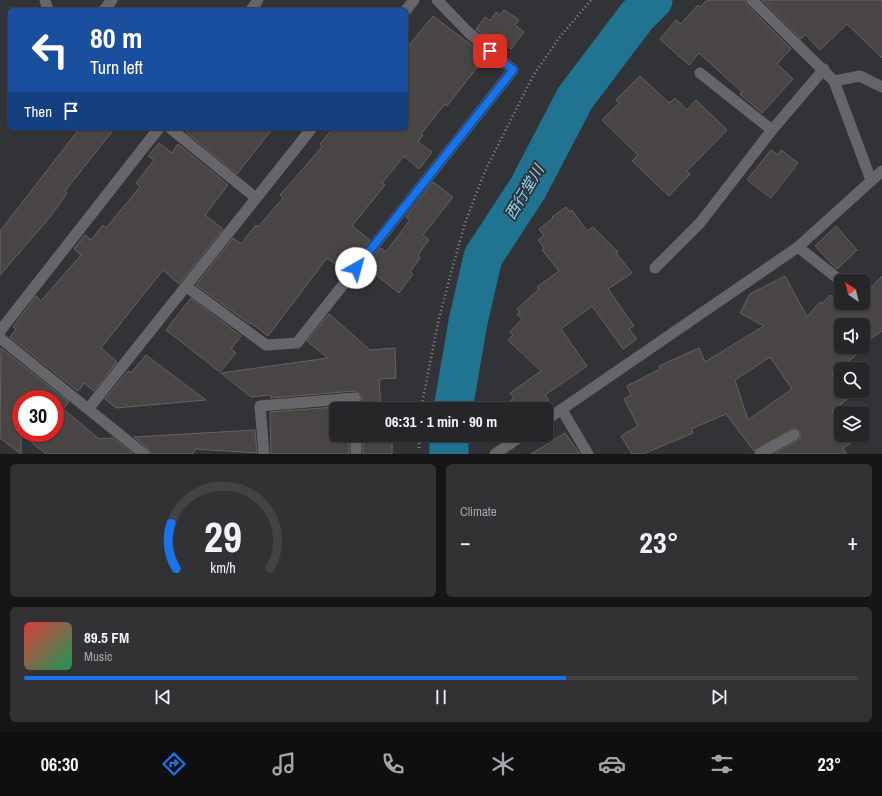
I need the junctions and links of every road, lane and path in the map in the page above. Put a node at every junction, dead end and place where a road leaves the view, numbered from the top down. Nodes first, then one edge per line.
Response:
1 (112, 0) edge
2 (414, 0) edge
3 (437, 0) edge
4 (591, 0) edge
5 (752, 0) edge
6 (106, 8) edge
7 (408, 8) edge
8 (824, 69) junction
9 (700, 73) dead end
10 (834, 81) junction
11 (882, 87) edge
12 (157, 130) edge
13 (172, 130) edge
14 (310, 130) edge
15 (772, 130) junction
16 (882, 171) edge
17 (871, 180) junction
18 (256, 198) junction
19 (798, 247) junction
20 (655, 268) dead end
21 (834, 275) edge
22 (187, 287) junction
23 (0, 331) edge
24 (0, 338) edge
25 (355, 402) edge
26 (422, 402) edge
27 (89, 408) junction
28 (562, 410) junction
29 (553, 416) edge
30 (794, 435) dead end
31 (356, 442) edge
32 (419, 442) edge
33 (513, 442) edge
34 (419, 448) dead end
35 (144, 454) edge
36 (264, 454) edge
37 (356, 454) edge
38 (495, 454) edge
39 (588, 454) edge
40 (760, 454) edge

1 - 6 street
2 - 7 street
3 - 22 street
4 - 26 path
5 - 8 street
8 - 10 street
8 - 15 street
9 - 15 street
10 - 11 street
10 - 17 street
12 - 23 street
13 - 18 street
14 - 18 street
15 - 20 street
16 - 17 street
17 - 19 street
18 - 22 street
19 - 21 street
19 - 28 street
22 - 27 street
24 - 27 street
25 - 36 street
27 - 35 street
28 - 29 street
28 - 39 street
30 - 40 street
31 - 37 street
32 - 34 path
33 - 38 street

